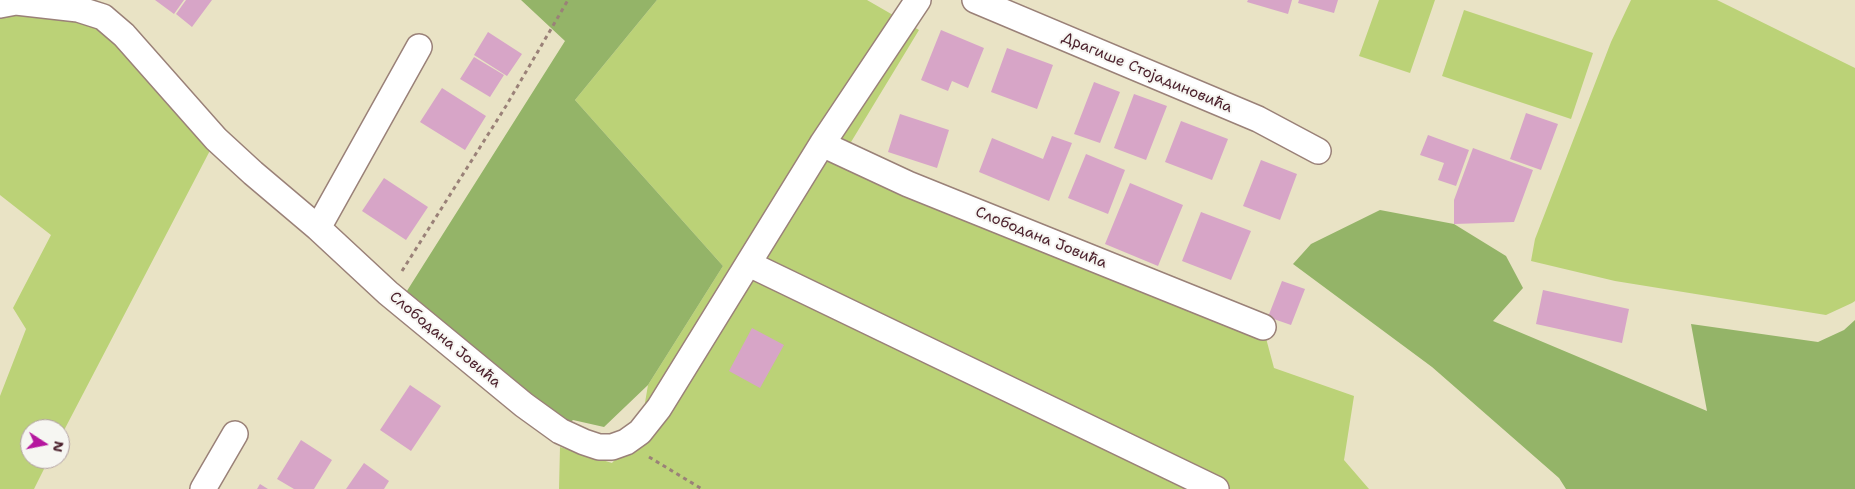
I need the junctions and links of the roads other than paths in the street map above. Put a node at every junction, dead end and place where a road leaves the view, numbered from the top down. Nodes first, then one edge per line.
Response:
1 (918, 0) edge
2 (975, 0) edge
3 (0, 5) edge
4 (419, 47) dead end
5 (822, 144) junction
6 (1318, 151) dead end
7 (318, 228) junction
8 (749, 264) junction
9 (1263, 328) dead end
10 (235, 434) dead end
11 (203, 489) edge
12 (1216, 489) edge

1 - 5 street, Слободана Јовића
2 - 6 street, Драгише Стојадиновића
3 - 7 street, Слободана Јовића
4 - 7 street
5 - 8 street, Слободана Јовића
5 - 9 street, Слободана Јовића
7 - 8 street, Слободана Јовића
8 - 12 street
10 - 11 street

